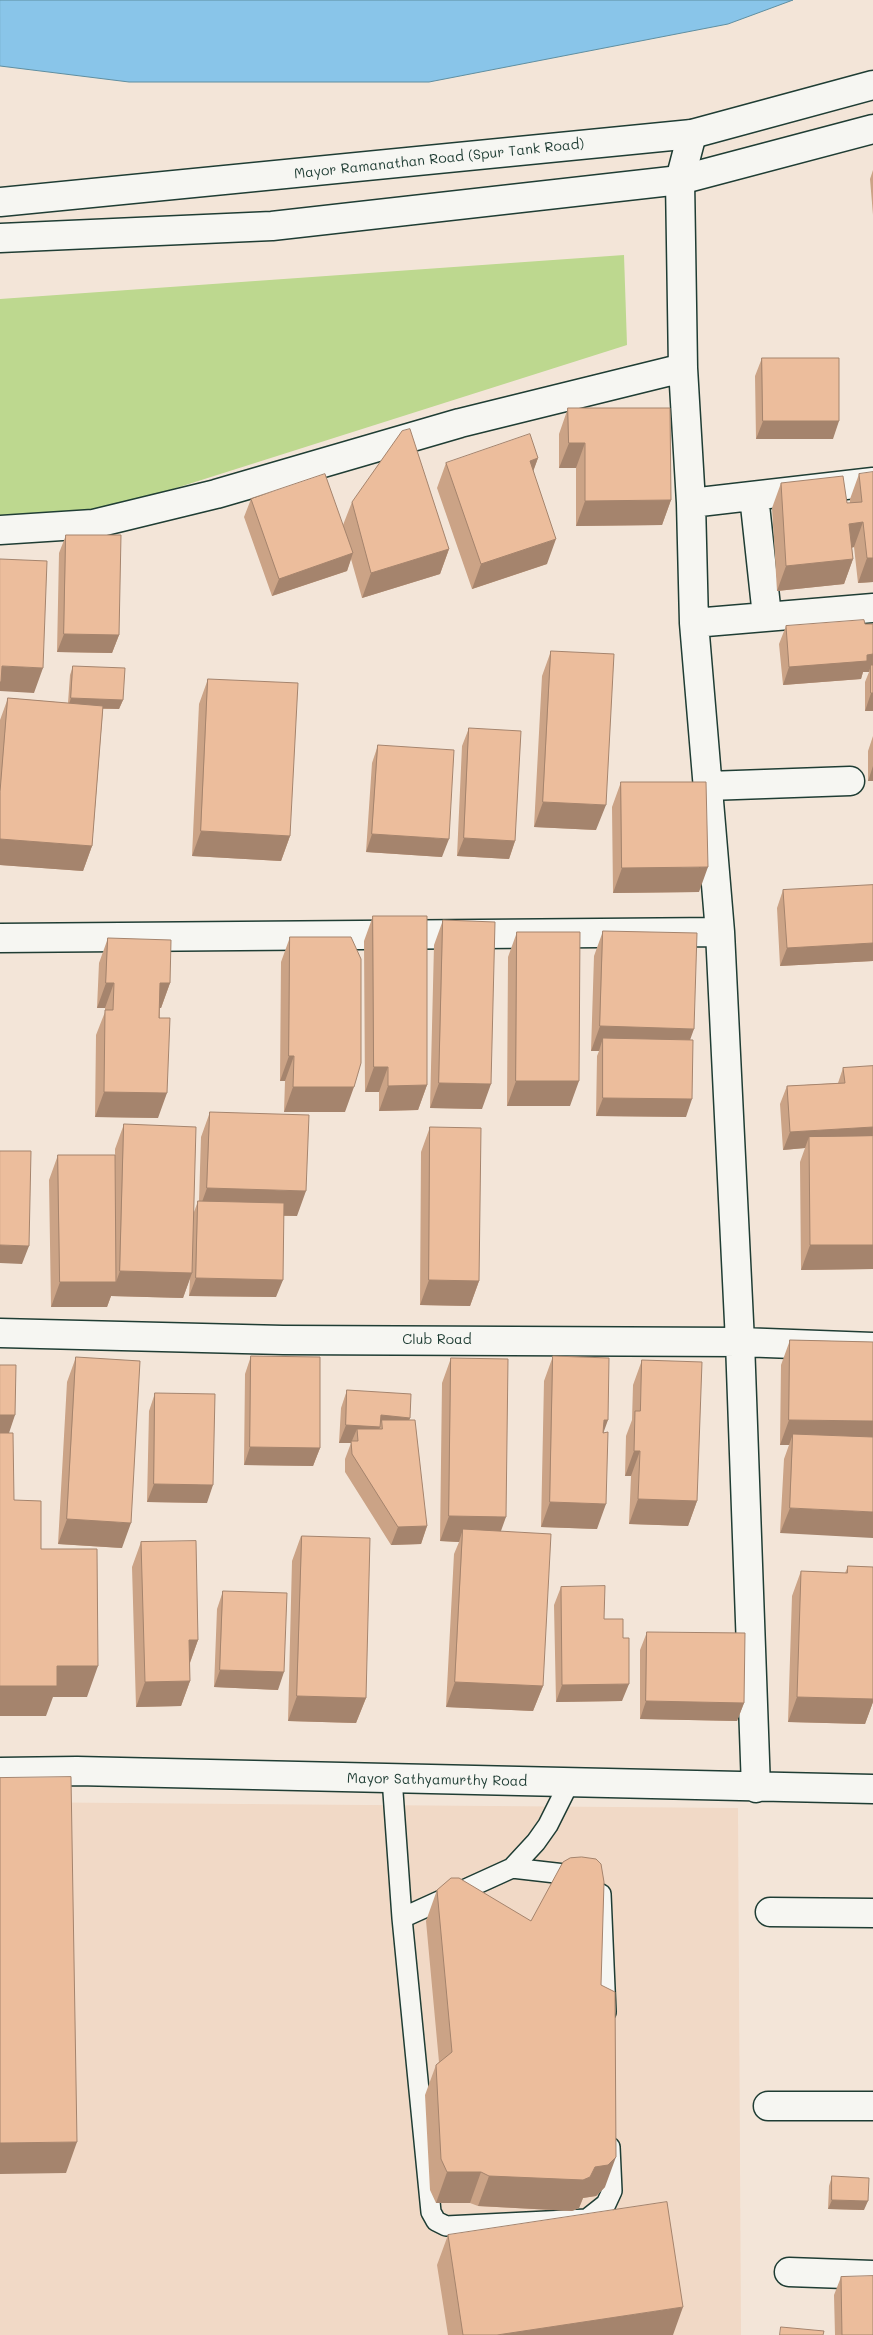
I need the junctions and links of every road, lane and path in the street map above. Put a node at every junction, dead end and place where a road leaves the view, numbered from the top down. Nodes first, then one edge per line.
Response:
1 (873, 85) edge
2 (873, 129) edge
3 (692, 134) junction
4 (680, 180) junction
5 (0, 202) edge
6 (0, 238) edge
7 (683, 368) junction
8 (873, 482) edge
9 (754, 496) junction
10 (691, 503) junction
11 (0, 530) edge
12 (873, 608) edge
13 (767, 616) junction
14 (694, 623) junction
15 (850, 781) dead end
16 (708, 786) junction
17 (720, 932) junction
18 (0, 938) edge
19 (0, 1333) edge
20 (740, 1342) junction
21 (873, 1347) edge
22 (0, 1772) edge
23 (392, 1778) junction
24 (569, 1783) junction
25 (756, 1788) junction
26 (873, 1789) edge
27 (512, 1868) junction
28 (770, 1912) dead end
29 (873, 1913) edge
30 (402, 1918) junction
31 (606, 2026) edge
32 (768, 2106) dead end
33 (873, 2106) edge
34 (610, 2133) edge
35 (789, 2272) dead end
36 (873, 2275) edge

1 - 3 street, Mayor Ramanathan Road (Spur Tank Road)
2 - 4 street
3 - 4 street
3 - 5 street, Mayor Ramanathan Road (Spur Tank Road)
4 - 6 street
4 - 7 street
7 - 10 street
7 - 11 street
8 - 9 street
9 - 10 street
9 - 13 street
10 - 14 street
12 - 13 street
13 - 14 street
14 - 16 street
15 - 16 street
16 - 17 street
17 - 18 street
17 - 20 street
19 - 20 street, Club Road
20 - 21 street, Club Road
20 - 25 street
22 - 23 street, Mayor Sathyamurthy Road
23 - 24 street, Mayor Sathyamurthy Road
23 - 30 lane
24 - 25 street, Mayor Sathyamurthy Road
24 - 27 lane
25 - 26 street, Mayor Sathyamurthy Road
27 - 30 lane
27 - 31 lane
28 - 29 street
30 - 34 lane
32 - 33 street
35 - 36 street

